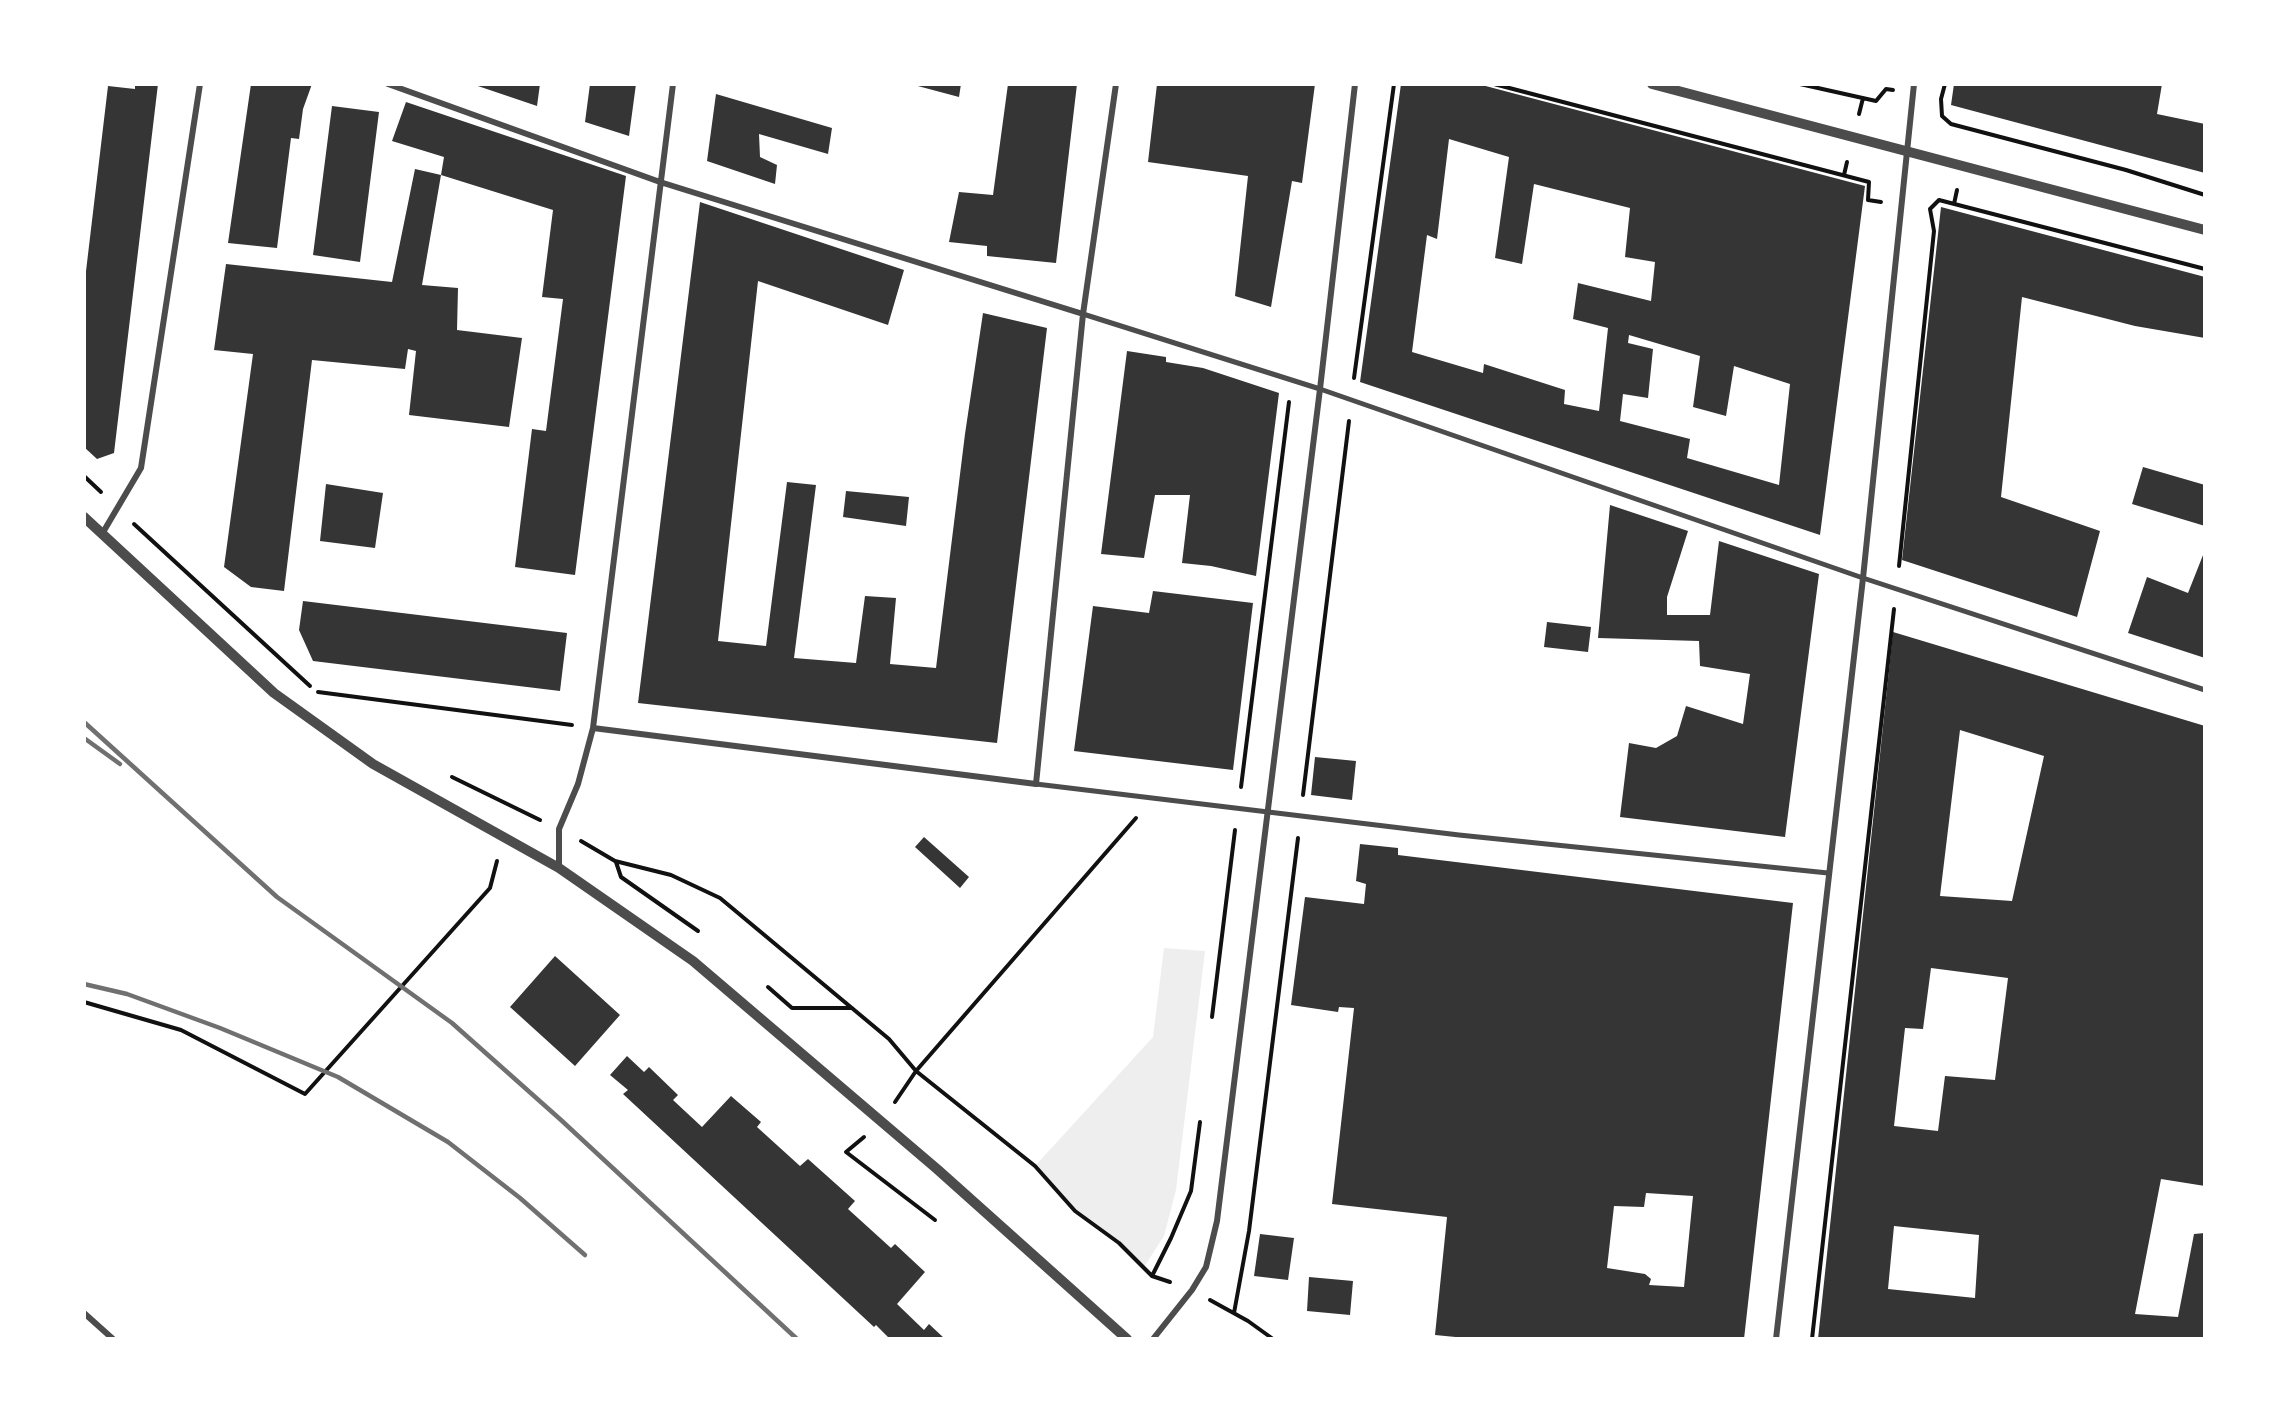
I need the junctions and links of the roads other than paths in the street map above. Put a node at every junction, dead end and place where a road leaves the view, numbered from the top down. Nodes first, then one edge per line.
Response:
1 (200, 84) edge
2 (388, 84) edge
3 (673, 84) edge
4 (1116, 84) edge
5 (1355, 84) edge
6 (1652, 84) edge
7 (1914, 84) edge
8 (1907, 152) junction
9 (660, 182) junction
10 (2205, 230) edge
11 (1083, 314) junction
12 (1320, 389) junction
13 (84, 517) edge
14 (102, 534) junction
15 (1863, 578) junction
16 (2205, 690) edge
17 (593, 728) junction
18 (1036, 784) junction
19 (1267, 812) junction
20 (559, 868) junction
21 (1828, 873) junction
22 (84, 1314) edge
23 (113, 1339) edge
24 (1127, 1339) edge
25 (1153, 1339) edge
26 (1776, 1339) edge

1 - 14 street
2 - 9 street
3 - 9 street
4 - 11 street
5 - 12 street
6 - 8 street
7 - 8 street
8 - 10 street
8 - 15 street
9 - 11 street
9 - 17 street
11 - 12 street
11 - 18 street
12 - 15 street
12 - 19 street
13 - 14 street
14 - 20 street
15 - 16 street
15 - 21 street
17 - 18 street
17 - 20 street
18 - 19 street
19 - 21 street
19 - 25 street
20 - 24 street
21 - 26 street
22 - 23 street

